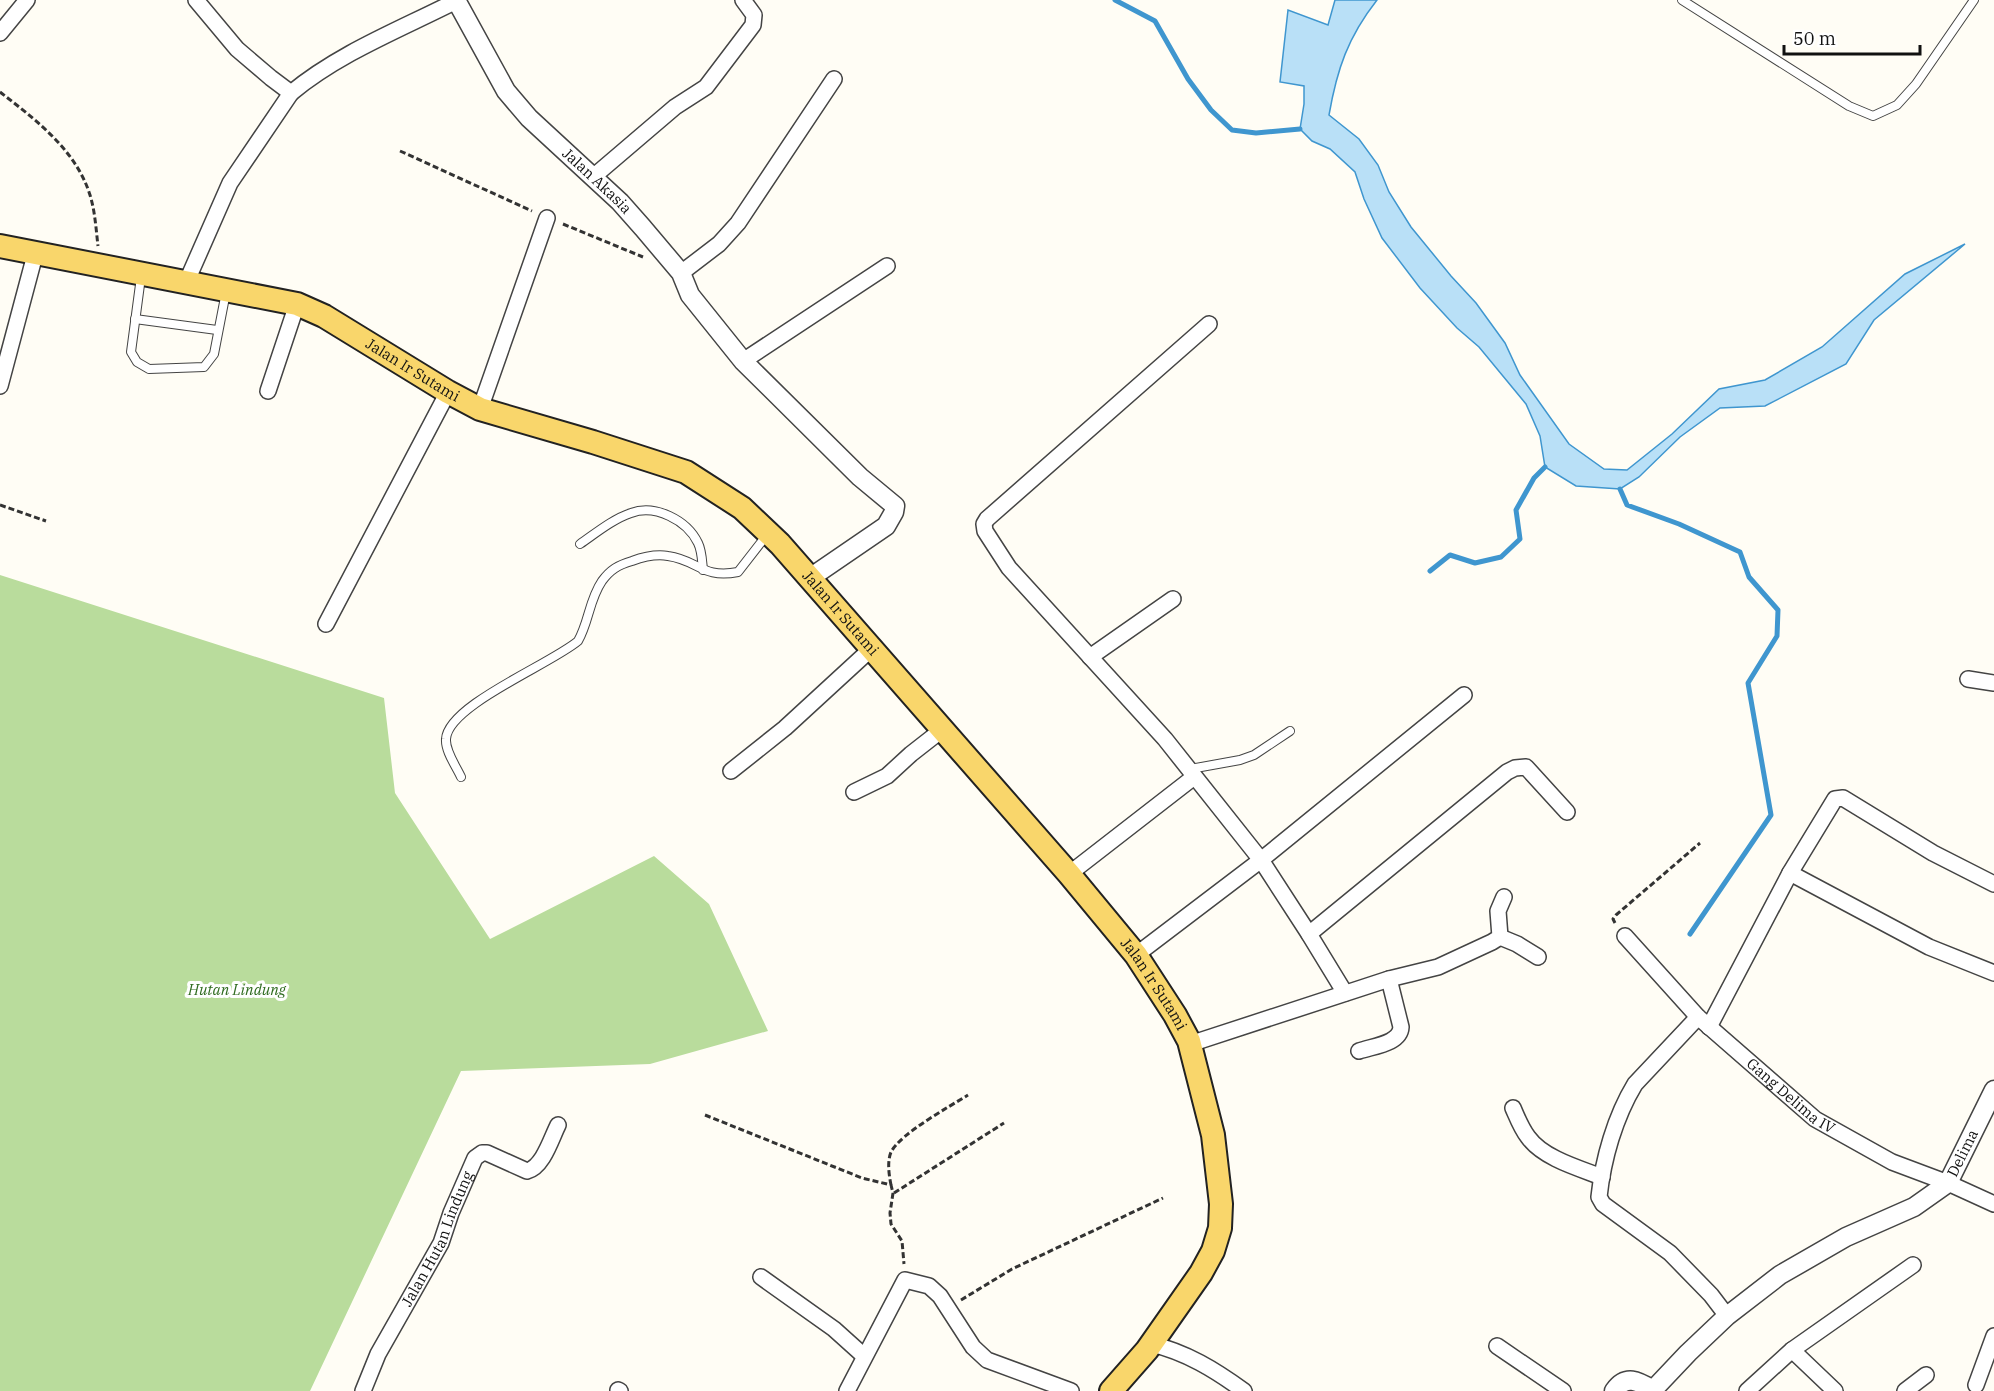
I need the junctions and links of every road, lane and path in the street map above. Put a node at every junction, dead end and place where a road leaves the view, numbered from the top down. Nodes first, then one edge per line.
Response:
1 (27, 0) edge
2 (196, 0) edge
3 (743, 0) edge
4 (1682, 0) edge
5 (1974, 0) edge
6 (456, 1) edge
7 (0, 33) edge
8 (834, 79) dead end
9 (0, 92) edge
10 (291, 93) junction
11 (592, 177) junction
12 (547, 218) dead end
13 (0, 246) edge
14 (36, 251) junction
15 (101, 265) junction
16 (887, 266) dead end
17 (681, 273) junction
18 (141, 275) junction
19 (186, 283) junction
20 (226, 290) junction
21 (297, 304) junction
22 (135, 319) junction
23 (1209, 324) dead end
24 (217, 330) junction
25 (743, 361) junction
26 (0, 386) edge
27 (268, 391) dead end
28 (448, 392) junction
29 (480, 409) junction
30 (0, 505) edge
31 (46, 521) dead end
32 (769, 533) junction
33 (580, 544) dead end
34 (703, 570) junction
35 (810, 578) junction
36 (1173, 599) dead end
37 (326, 624) dead end
38 (871, 649) junction
39 (1090, 657) junction
40 (1968, 679) dead end
41 (1994, 683) edge
42 (1464, 695) dead end
43 (943, 729) junction
44 (1290, 731) dead end
45 (731, 771) dead end
46 (1191, 773) junction
47 (461, 777) dead end
48 (854, 792) dead end
49 (1567, 812) dead end
50 (1700, 843) dead end
51 (1261, 860) junction
52 (1790, 873) junction
53 (1069, 874) junction
54 (1994, 884) edge
55 (1504, 897) dead end
56 (1309, 934) junction
57 (1625, 936) joint
58 (1500, 937) junction
59 (1136, 955) junction
60 (1538, 957) dead end
61 (1994, 973) edge
62 (1389, 979) junction
63 (1345, 993) junction
64 (1704, 1022) junction
65 (1190, 1044) junction
66 (1359, 1050) dead end
67 (1994, 1090) edge
68 (968, 1095) dead end
69 (1513, 1108) dead end
70 (705, 1115) dead end
71 (1004, 1123) dead end
72 (558, 1125) dead end
73 (1602, 1177) junction
74 (1948, 1183) junction
75 (891, 1185) junction
76 (893, 1193) junction
77 (1163, 1198) dead end
78 (1994, 1204) edge
79 (1913, 1265) dead end
80 (761, 1277) dead end
81 (905, 1280) junction
82 (949, 1308) junction
83 (1728, 1316) junction
84 (1994, 1336) edge
85 (1151, 1344) junction
86 (1497, 1346) dead end
87 (1792, 1350) junction
88 (864, 1356) junction
89 (1926, 1375) dead end
90 (1976, 1385) dead end
91 (363, 1391) edge
92 (847, 1391) edge
93 (1071, 1391) edge
94 (1111, 1391) edge
95 (1244, 1391) edge
96 (1563, 1391) edge
97 (1614, 1391) edge
98 (1653, 1391) edge
99 (1747, 1391) edge
100 (1835, 1391) edge
101 (1905, 1391) edge

1 - 7 street
2 - 10 street
3 - 11 street
4 - 5 lane
6 - 10 street
6 - 11 street, Jalan Akasia
8 - 17 street
9 - 15 path
10 - 19 street
11 - 17 street, Jalan Akasia
12 - 29 street
13 - 14 main road, Jalan Ir Sutami
14 - 15 main road, Jalan Ir Sutami
14 - 26 street
15 - 18 main road, Jalan Ir Sutami
16 - 25 street
17 - 25 street, Jalan Akasia
18 - 19 main road, Jalan Ir Sutami
18 - 22 lane
19 - 20 main road, Jalan Ir Sutami
20 - 21 main road, Jalan Ir Sutami
20 - 24 lane
21 - 27 street
21 - 28 main road, Jalan Ir Sutami
22 - 24 lane
22 - 24 lane
23 - 39 street
25 - 35 street, Jalan Akasia
28 - 29 main road, Jalan Ir Sutami
28 - 37 street
29 - 32 main road, Jalan Ir Sutami
30 - 31 path
32 - 34 lane
32 - 35 main road, Jalan Ir Sutami
33 - 34 lane
34 - 47 lane
35 - 38 main road, Jalan Ir Sutami
36 - 39 street
38 - 43 main road, Jalan Ir Sutami
38 - 45 street
39 - 46 street
40 - 41 street
42 - 51 street
43 - 48 street
43 - 53 main road, Jalan Ir Sutami
44 - 46 lane
46 - 51 street
46 - 53 street
49 - 56 street
50 - 57 path
51 - 56 street
51 - 59 street
52 - 54 street
52 - 61 street
52 - 64 street
53 - 59 main road, Jalan Ir Sutami
55 - 58 street
56 - 63 street
57 - 64 street, Gang Delima IV
58 - 60 street
58 - 62 street
59 - 65 main road, Jalan Ir Sutami
62 - 63 street
62 - 66 street
63 - 65 street
64 - 73 street
64 - 74 street, Gang Delima IV
65 - 85 main road, Jalan Ir Sutami
67 - 74 street, Delima
68 - 75 path
69 - 73 street
70 - 75 path
71 - 76 path
72 - 91 street, Jalan Hutan Lindung
73 - 83 street
74 - 78 street, Gang Delima IV
74 - 83 street
75 - 76 path
76 - 81 path
77 - 82 path
79 - 87 street
80 - 88 street
81 - 82 street
81 - 88 street
82 - 93 street
83 - 98 street
84 - 90 street
85 - 94 main road, Jalan Ir Sutami
85 - 95 street
86 - 96 street
87 - 99 street
87 - 100 street
88 - 92 street
89 - 101 street
97 - 98 street

